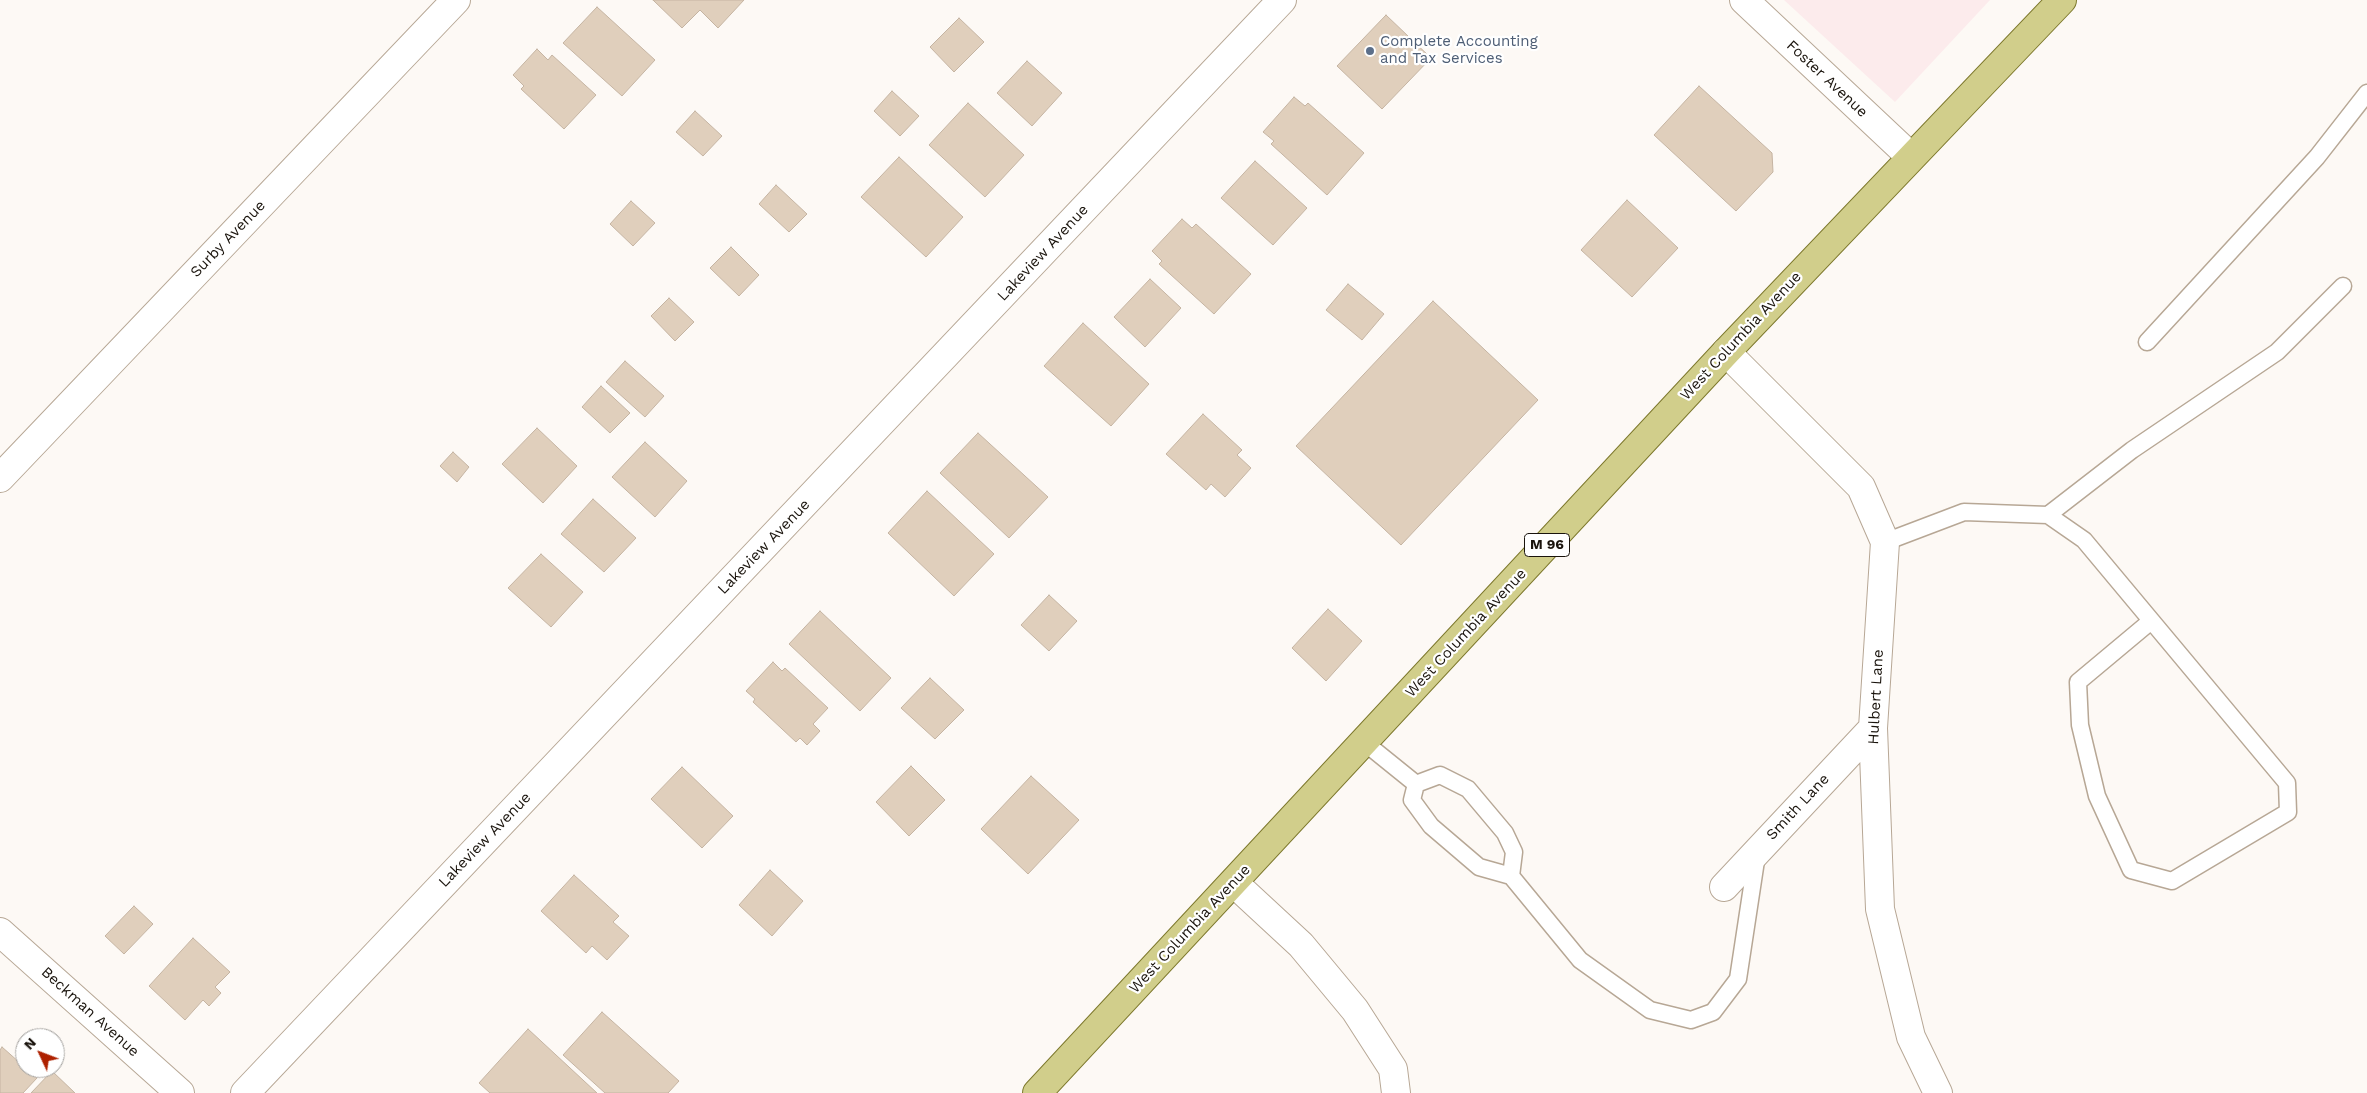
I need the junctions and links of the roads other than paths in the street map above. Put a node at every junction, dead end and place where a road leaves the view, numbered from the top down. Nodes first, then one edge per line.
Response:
1 (456, 0) edge
2 (1282, 0) edge
3 (1744, 0) edge
4 (2062, 0) edge
5 (2367, 93) edge
6 (1911, 157) junction
7 (2343, 286) dead end
8 (2147, 342) dead end
9 (1726, 352) junction
10 (0, 478) edge
11 (2048, 515) junction
12 (1885, 542) junction
13 (2151, 621) junction
14 (1873, 728) junction
15 (1364, 742) junction
16 (1416, 784) junction
17 (1758, 850) junction
18 (1511, 876) junction
19 (1234, 883) junction
20 (1724, 887) dead end
21 (0, 932) edge
22 (180, 1093) edge
23 (245, 1093) edge
24 (1037, 1093) edge
25 (1396, 1093) edge
26 (1938, 1093) edge

1 - 10 street, Surby Avenue
2 - 23 street, Lakeview Avenue
3 - 6 street, Foster Avenue
4 - 6 main road, West Columbia Avenue / M 96
5 - 8 lane
6 - 9 main road, West Columbia Avenue / M 96
7 - 11 lane
9 - 12 street, Hulbert Lane
9 - 15 main road, West Columbia Avenue / M 96
11 - 12 lane
11 - 13 lane
12 - 14 street, Hulbert Lane
13 - 13 lane
14 - 17 street, Smith Lane
14 - 26 street, Hulbert Lane
15 - 16 lane
15 - 19 main road, West Columbia Avenue / M 96
16 - 18 lane
16 - 18 lane
17 - 18 lane
17 - 20 street, Smith Lane
19 - 24 main road, West Columbia Avenue / M 96
19 - 25 street
21 - 22 street, Beckman Avenue

